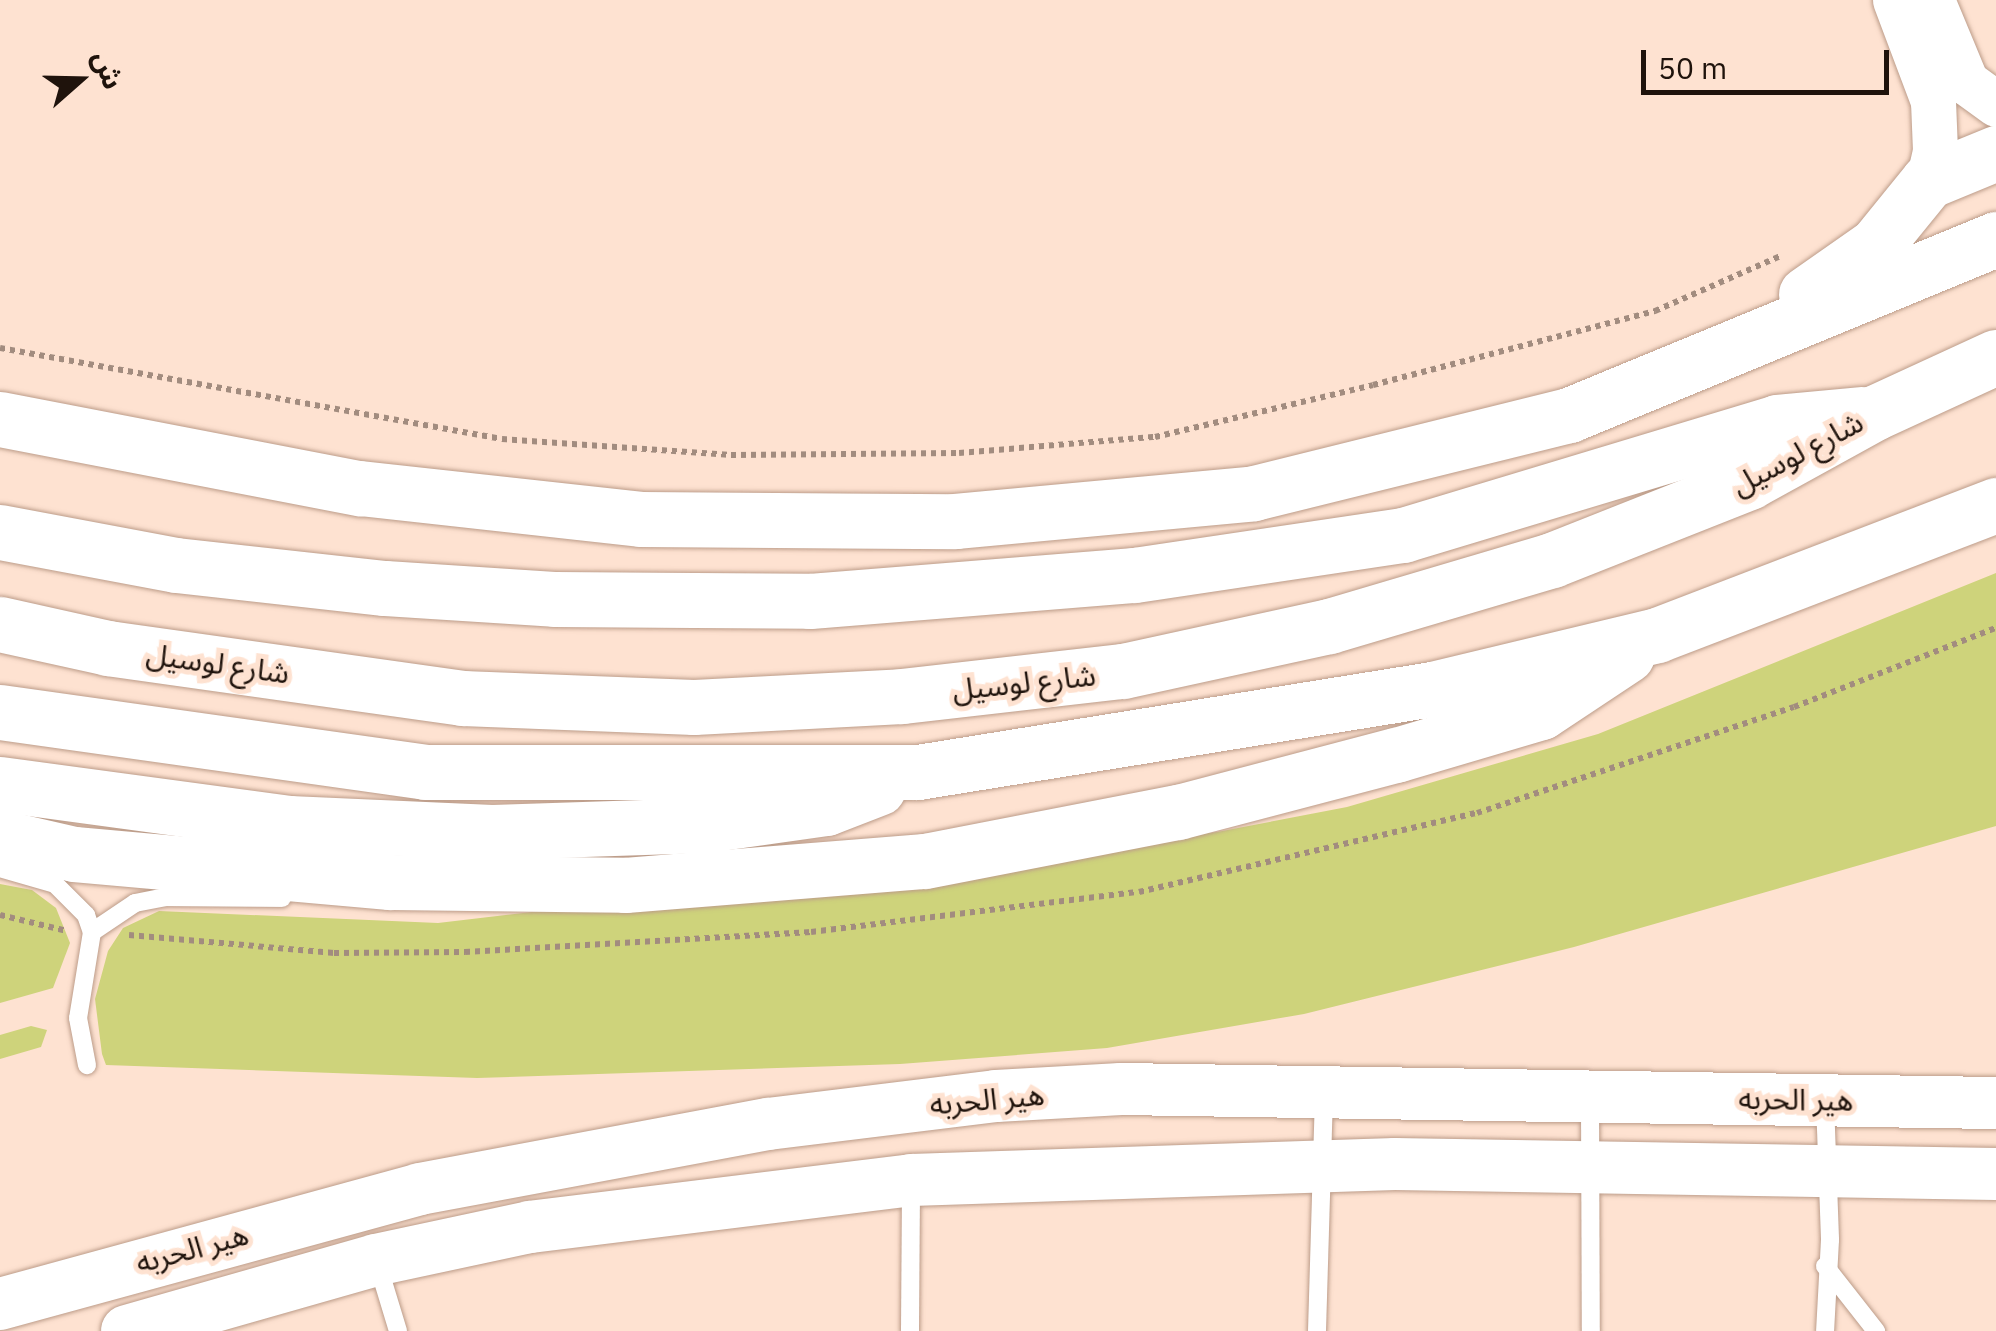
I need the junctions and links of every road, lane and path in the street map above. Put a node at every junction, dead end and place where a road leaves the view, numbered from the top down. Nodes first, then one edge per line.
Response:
1 (1895, 0) edge
2 (1932, 0) edge
3 (1996, 104) edge
4 (1996, 152) edge
5 (1928, 180) junction
6 (1996, 240) edge
7 (1791, 251) dead end
8 (1770, 334) junction
9 (0, 348) edge
10 (1996, 357) edge
11 (1874, 413) junction
12 (0, 419) edge
13 (1996, 506) edge
14 (0, 532) edge
15 (0, 624) edge
16 (1657, 635) junction
17 (0, 712) edge
18 (918, 772) junction
19 (0, 784) edge
20 (0, 837) edge
21 (0, 868) edge
22 (316, 876) junction
23 (92, 932) junction
24 (87, 1065) dead end
25 (1324, 1093) junction
26 (1590, 1096) junction
27 (1824, 1100) junction
28 (1996, 1103) edge
29 (687, 1139) junction
30 (1320, 1166) junction
31 (1589, 1168) junction
32 (1824, 1174) junction
33 (1996, 1174) edge
34 (911, 1180) junction
35 (699, 1203) junction
36 (376, 1260) junction
37 (1825, 1266) junction
38 (0, 1304) edge
39 (127, 1331) edge
40 (398, 1331) edge
41 (910, 1331) edge
42 (1317, 1331) edge
43 (1591, 1331) edge
44 (1824, 1331) edge
45 (1876, 1331) edge

1 - 5 street
2 - 3 street
4 - 5 highway
5 - 8 highway
6 - 8 highway
7 - 9 path
8 - 12 highway
10 - 11 highway, شارع لوسيل
11 - 14 highway
11 - 15 highway, شارع لوسيل
13 - 16 highway
16 - 18 highway
16 - 22 highway
17 - 18 highway
18 - 19 highway
20 - 22 highway
21 - 23 lane
22 - 23 lane
23 - 24 lane
25 - 26 main road, هير الحربه
25 - 29 main road, هير الحربه
25 - 30 lane
26 - 27 main road, هير الحربه
26 - 31 lane
27 - 28 main road, هير الحربه
27 - 32 lane
29 - 35 main road
29 - 38 main road, هير الحربه
30 - 31 main road, هير الحربه
30 - 34 main road, هير الحربه
30 - 42 lane
31 - 32 main road, هير الحربه
31 - 43 lane
32 - 33 main road, هير الحربه
32 - 37 lane
34 - 35 main road, هير الحربه
34 - 41 lane
35 - 36 main road, هير الحربه
36 - 39 main road, هير الحربه
36 - 40 lane
37 - 44 lane
37 - 45 lane

